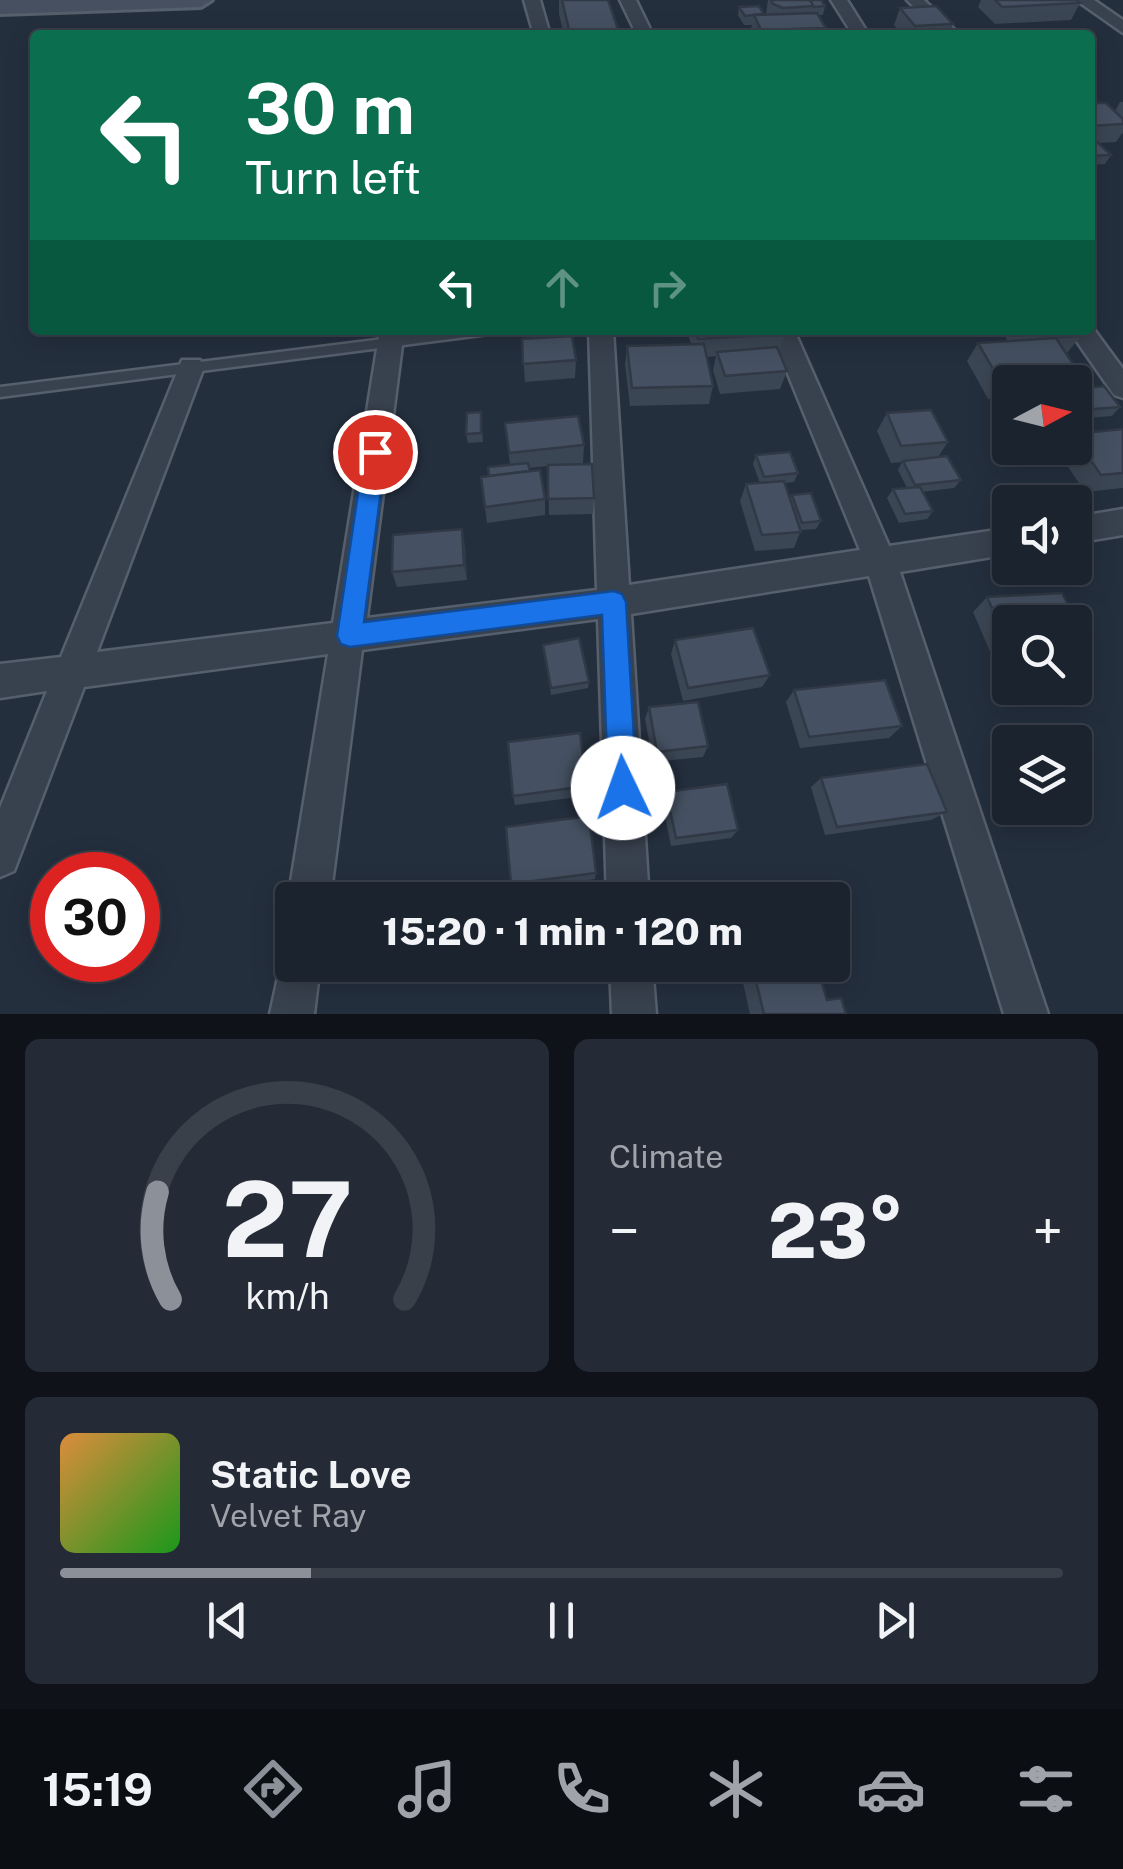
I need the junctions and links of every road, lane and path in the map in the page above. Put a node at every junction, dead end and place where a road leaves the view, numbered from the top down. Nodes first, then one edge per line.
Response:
1 (201, 0) edge
2 (532, 0) edge
3 (628, 0) edge
4 (839, 0) edge
5 (915, 0) edge
6 (1084, 0) edge
7 (0, 7) edge
8 (1123, 28) edge
9 (541, 30) edge
10 (643, 30) edge
11 (858, 30) edge
12 (947, 30) edge
13 (601, 335) edge
14 (784, 335) edge
15 (1085, 335) edge
16 (391, 336) edge
17 (191, 367) junction
18 (1123, 388) edge
19 (0, 392) edge
20 (1123, 522) edge
21 (1092, 527) edge
22 (992, 544) edge
23 (881, 563) junction
24 (614, 602) junction
25 (350, 636) junction
26 (72, 672) junction
27 (0, 681) edge
28 (0, 857) edge
29 (312, 882) edge
30 (627, 882) edge
31 (297, 982) edge
32 (632, 982) edge
33 (292, 1014) edge
34 (634, 1014) edge
35 (1026, 1014) edge

1 - 7 street
2 - 9 street
3 - 10 street
4 - 11 street
5 - 12 street
6 - 8 street
13 - 24 street
14 - 23 street
15 - 18 street
16 - 17 lane
16 - 25 street
17 - 19 lane
17 - 26 street
20 - 21 street
22 - 23 street
23 - 24 street
23 - 35 street
24 - 25 street
24 - 30 street
25 - 26 street
25 - 29 street
26 - 27 street
26 - 28 street
31 - 33 street
32 - 34 street

